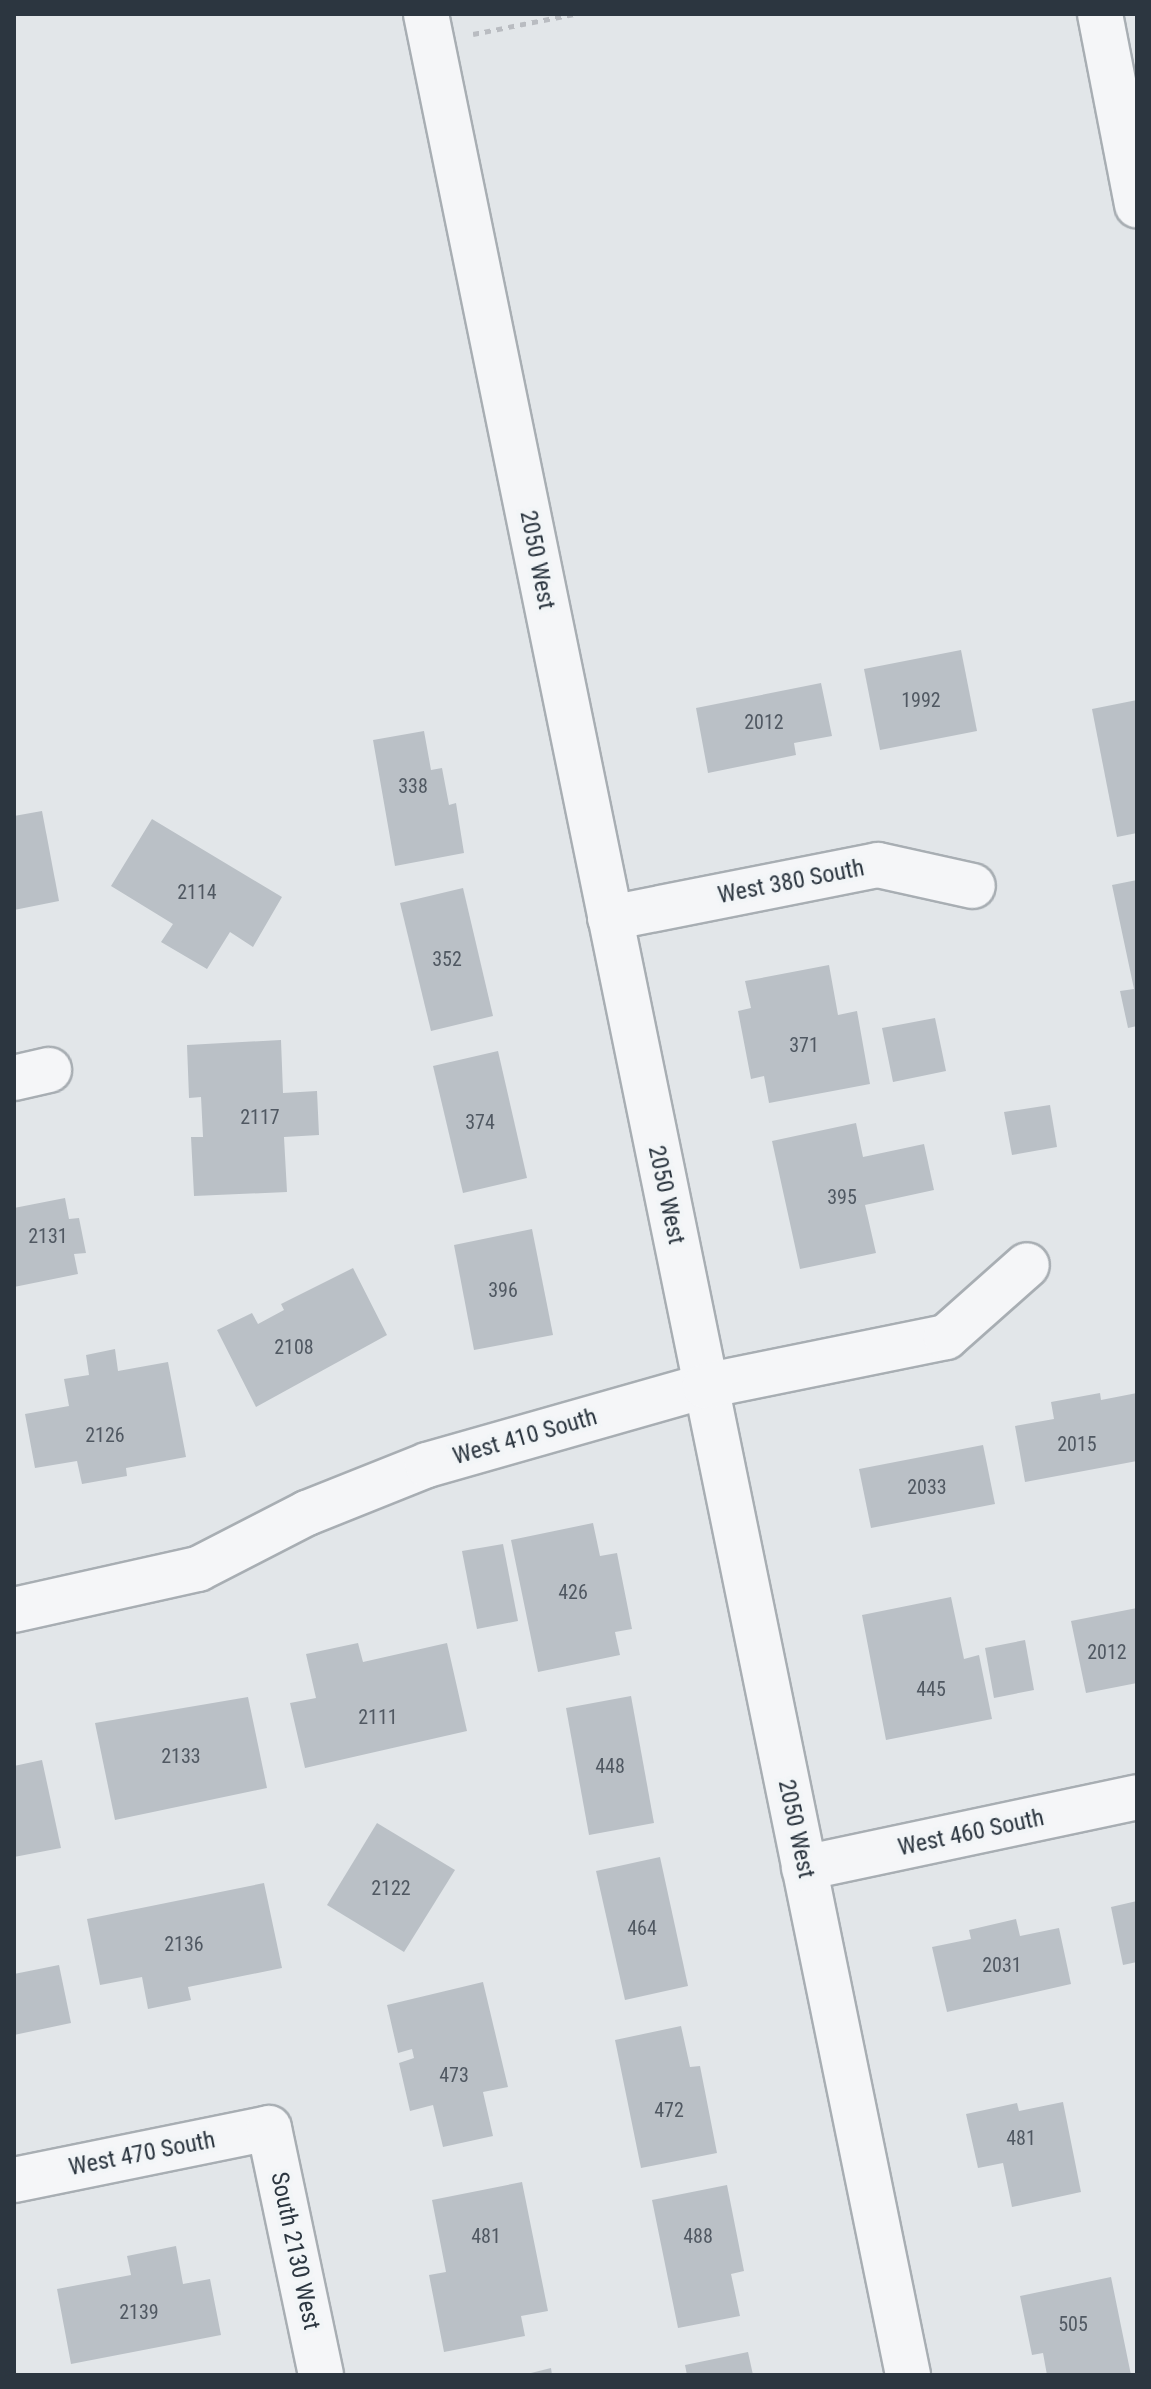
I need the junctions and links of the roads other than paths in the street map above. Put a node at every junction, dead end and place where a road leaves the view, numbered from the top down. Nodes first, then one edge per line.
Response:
1 (1100, 14) edge
2 (428, 28) edge
3 (1137, 205) edge
4 (973, 886) dead end
5 (610, 918) junction
6 (1027, 1265) dead end
7 (705, 1386) junction
8 (14, 1610) edge
9 (1137, 1797) edge
10 (804, 1868) junction
11 (269, 2128) joint
12 (14, 2180) edge
13 (321, 2375) edge
14 (908, 2375) edge

1 - 3 street
2 - 5 street, 2050 West
4 - 5 street, West 380 South
5 - 7 street, 2050 West
6 - 7 street, West 410 South
7 - 8 street, West 410 South
7 - 10 street, 2050 West
9 - 10 street, West 460 South
10 - 14 street, 2050 West
11 - 12 street, West 470 South
11 - 13 street, South 2130 West

